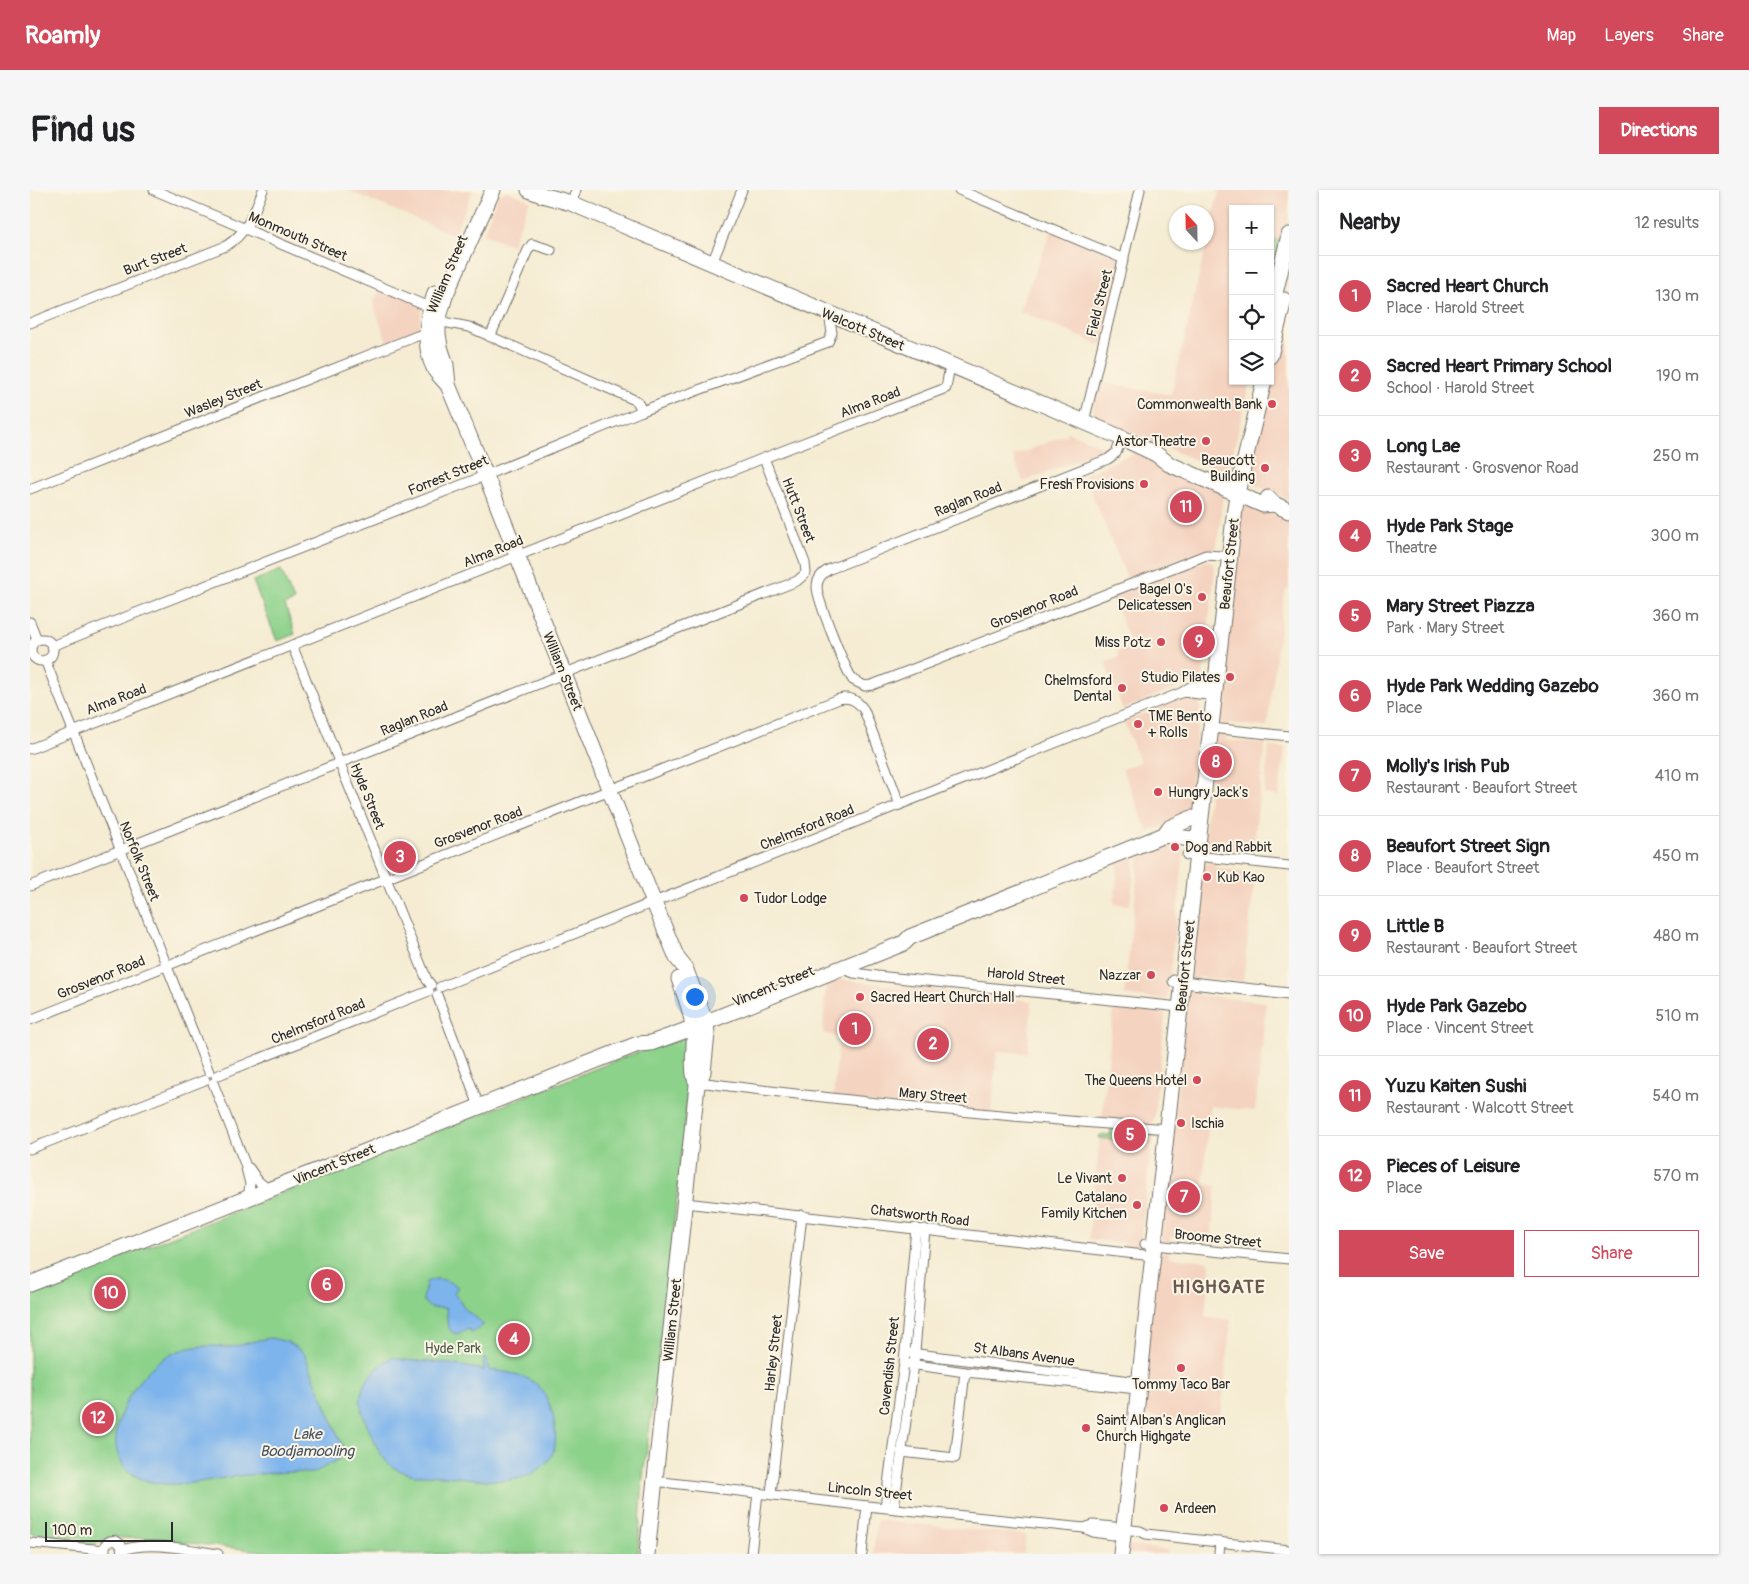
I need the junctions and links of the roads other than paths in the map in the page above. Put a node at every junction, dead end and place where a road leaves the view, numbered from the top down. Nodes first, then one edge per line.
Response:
1 (154, 190) edge
2 (263, 190) edge
3 (482, 190) edge
4 (493, 190) edge
5 (529, 190) edge
6 (553, 190) edge
7 (742, 190) edge
8 (960, 190) edge
9 (1140, 190) edge
10 (969, 192) edge
11 (574, 196) edge
12 (244, 229) junction
13 (1289, 235) edge
14 (550, 250) dead end
15 (1124, 259) junction
16 (712, 263) junction
17 (1289, 279) edge
18 (1274, 297) edge
19 (830, 314) junction
20 (434, 315) junction
21 (30, 323) edge
22 (427, 334) junction
23 (490, 336) junction
24 (1274, 340) edge
25 (950, 366) junction
26 (448, 385) junction
27 (1253, 385) edge
28 (1263, 385) edge
29 (642, 412) junction
30 (1084, 422) junction
31 (1122, 438) junction
32 (764, 458) junction
33 (486, 475) junction
34 (1234, 486) junction
35 (30, 489) edge
36 (1289, 511) edge
37 (517, 556) junction
38 (1220, 556) junction
39 (806, 573) joint
40 (30, 622) edge
41 (37, 640) junction
42 (292, 645) junction
43 (52, 646) junction
44 (31, 655) edge
45 (45, 660) junction
46 (564, 674) junction
47 (858, 684) joint
48 (1210, 691) junction
49 (1211, 728) junction
50 (74, 731) junction
51 (1289, 736) edge
52 (30, 749) edge
53 (340, 762) junction
54 (610, 790) junction
55 (900, 805) junction
56 (1192, 818) junction
57 (1164, 835) junction
58 (1194, 840) junction
59 (120, 849) junction
60 (1192, 855) junction
61 (1289, 866) edge
62 (386, 878) junction
63 (30, 886) edge
64 (654, 903) junction
65 (910, 937) junction
66 (874, 955) junction
67 (167, 965) junction
68 (841, 968) junction
69 (869, 975) junction
70 (1178, 982) junction
71 (434, 989) junction
72 (1289, 994) edge
73 (1176, 1006) junction
74 (30, 1020) edge
75 (698, 1020) junction
76 (211, 1078) junction
77 (697, 1085) junction
78 (479, 1106) junction
79 (1162, 1129) junction
80 (30, 1149) edge
81 (245, 1164) junction
82 (268, 1190) junction
83 (248, 1198) junction
84 (684, 1203) junction
85 (802, 1215) junction
86 (920, 1228) junction
87 (1149, 1250) junction
88 (1289, 1259) edge
89 (30, 1284) edge
90 (905, 1353) junction
91 (915, 1354) junction
92 (904, 1363) junction
93 (914, 1364) junction
94 (965, 1372) junction
95 (1134, 1385) junction
96 (901, 1452) junction
97 (654, 1481) junction
98 (758, 1493) junction
99 (772, 1494) junction
100 (867, 1506) junction
101 (890, 1507) junction
102 (1119, 1531) junction
103 (1220, 1542) junction
104 (30, 1543) edge
105 (1289, 1550) edge
106 (104, 1552) edge
107 (122, 1552) edge
108 (218, 1554) edge
109 (647, 1554) edge
110 (751, 1554) edge
111 (862, 1554) edge
112 (1112, 1554) edge
113 (1121, 1554) edge
114 (1219, 1554) edge

1 - 12 street, Monmouth Street
2 - 12 street, Burt Street
3 - 20 main road, William Street
4 - 20 main road, William Street
5 - 11 main road, Walcott Street
6 - 11 main road, Walcott Street
7 - 16 street
8 - 10 street
9 - 15 street, Field Street
10 - 15 street
11 - 16 main road, Walcott Street
12 - 20 street, Monmouth Street
12 - 21 street, Burt Street
13 - 18 main road
14 - 23 street
15 - 30 street, Field Street
16 - 19 main road, Walcott Street
17 - 24 main road
19 - 25 main road, Walcott Street
19 - 29 street, Forrest Street
20 - 22 main road, William Street
20 - 23 street, Monmouth Street
20 - 26 main road, William Street
22 - 26 main road, William Street
22 - 35 street, Wasley Street
23 - 29 street, Monmouth Street
25 - 30 main road, Walcott Street
25 - 32 street, Alma Road
26 - 33 main road, William Street
27 - 34 main road, Beaufort Street
28 - 34 main road, Beaufort Street
29 - 33 street, Forrest Street
30 - 31 main road, Walcott Street
31 - 34 main road, Walcott Street
31 - 47 street, Raglan Road
32 - 37 street, Alma Road
32 - 39 street, Hutt Street
33 - 37 main road, William Street
33 - 43 street, Forrest Street
34 - 36 main road, Walcott Street
34 - 38 main road, Beaufort Street
34 - 48 main road, Beaufort Street
37 - 42 street, Alma Road
37 - 46 main road, William Street
38 - 47 street, Grosvenor Road
38 - 48 main road, Beaufort Street
39 - 46 street, Raglan Road
40 - 41 street
41 - 43 street
41 - 44 street
42 - 50 street, Alma Road
42 - 53 street, Hyde Street
43 - 45 street
44 - 45 street
45 - 50 street, Norfolk Street
46 - 53 street, Raglan Road
46 - 54 main road, William Street
48 - 49 main road, Beaufort Street
48 - 55 street, Chelmsford Road
48 - 56 main road, Beaufort Street
49 - 51 street
49 - 58 main road, Beaufort Street
50 - 52 street, Alma Road
50 - 59 street, Norfolk Street
53 - 59 street, Raglan Road
53 - 62 street, Hyde Street
54 - 55 street, Grosvenor Road
54 - 62 street, Grosvenor Road
54 - 64 main road, William Street
55 - 64 street, Chelmsford Road
56 - 57 main road, Vincent Street
56 - 58 main road, Beaufort Street
57 - 58 main road
57 - 65 main road, Vincent Street
58 - 60 main road, Beaufort Street
59 - 63 street, Raglan Road
59 - 67 street, Norfolk Street
60 - 61 street
60 - 70 main road, Beaufort Street
62 - 67 street, Grosvenor Road
62 - 71 street, Hyde Street
64 - 71 street, Chelmsford Road
64 - 75 main road, William Street
65 - 66 main road, Vincent Street
65 - 75 main road, Vincent Street
66 - 68 main road, Vincent Street
66 - 69 street
67 - 74 street, Grosvenor Road
67 - 76 street, Norfolk Street
68 - 69 street, Harold Street
68 - 75 main road, Vincent Street
69 - 73 street, Harold Street
70 - 72 street
70 - 73 main road, Beaufort Street
71 - 76 street, Chelmsford Road
71 - 78 street, Hyde Street
73 - 79 main road, Beaufort Street
75 - 77 main road, William Street
75 - 78 main road, Vincent Street
76 - 80 street, Chelmsford Road
76 - 81 street, Norfolk Street
77 - 79 street, Mary Street
77 - 84 main road, William Street
78 - 82 main road, Vincent Street
79 - 87 main road, Beaufort Street
81 - 82 street, Norfolk Street
81 - 83 street, Norfolk Street
82 - 83 main road, Vincent Street
83 - 89 main road, Vincent Street
84 - 85 street, Chatsworth Road
84 - 97 main road, William Street
85 - 86 street, Chatsworth Road
85 - 99 street, Harley Street
86 - 87 street, Chatsworth Road
86 - 90 street, Cavendish Street
86 - 91 street, Cavendish Street
87 - 88 street, Broome Street
87 - 95 main road, Beaufort Street
90 - 91 street, St Albans Avenue
90 - 92 street, Cavendish Street
91 - 93 street, Cavendish Street
91 - 95 street, St Albans Avenue
92 - 93 street, St Albans Avenue
92 - 101 street, Cavendish Street
93 - 94 street, St Albans Avenue
93 - 96 street, Cavendish Street
94 - 95 street, St Albans Avenue
94 - 96 street
95 - 102 main road, Beaufort Street
96 - 101 street, Cavendish Street
97 - 98 street, Lincoln Street
97 - 109 main road, William Street
98 - 99 street, Lincoln Street
98 - 110 street
99 - 100 street, Lincoln Street
100 - 101 street, Lincoln Street
100 - 111 street
101 - 102 street, Lincoln Street
102 - 103 street, Lincoln Street
102 - 112 main road, Beaufort Street
102 - 113 main road, Beaufort Street
103 - 105 street, Lincoln Street
103 - 114 street
104 - 106 street
106 - 107 street
107 - 108 street

